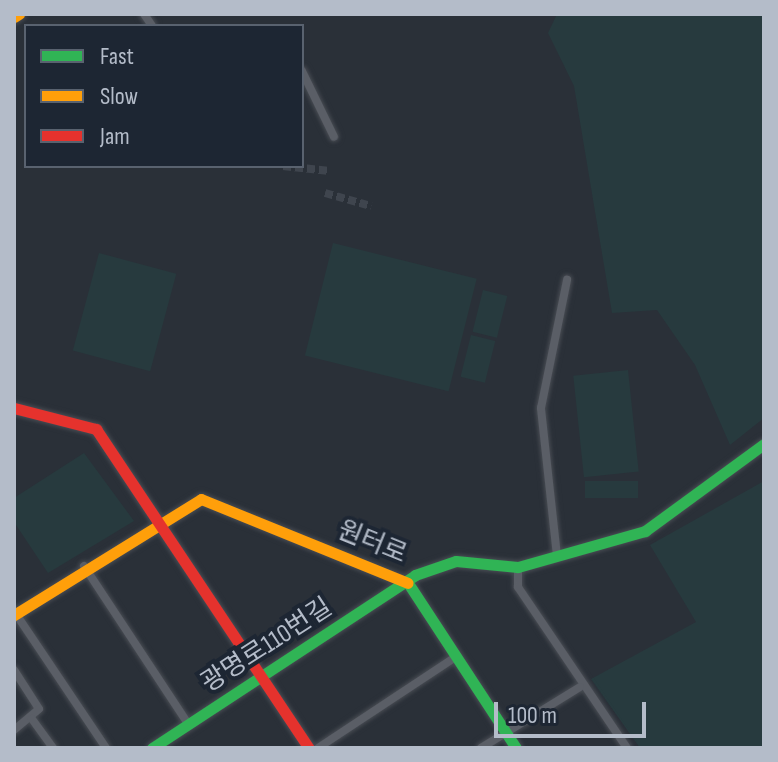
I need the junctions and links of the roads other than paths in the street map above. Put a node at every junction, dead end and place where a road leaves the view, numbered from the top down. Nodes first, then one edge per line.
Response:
1 (304, 75) edge
2 (334, 137) dead end
3 (567, 280) dead end
4 (14, 408) edge
5 (764, 444) edge
6 (158, 523) junction
7 (557, 556) junction
8 (84, 566) junction
9 (518, 567) junction
10 (408, 583) junction
11 (15, 613) edge
12 (457, 656) junction
13 (14, 670) edge
14 (261, 674) junction
15 (580, 687) junction
16 (32, 719) junction
17 (188, 724) junction
18 (14, 730) edge
19 (505, 732) junction
20 (53, 748) edge
21 (106, 748) edge
22 (152, 748) edge
23 (309, 748) edge
24 (318, 748) edge
25 (481, 748) edge
26 (516, 748) edge
27 (627, 748) edge

1 - 2 street
3 - 7 street
4 - 6 street
5 - 7 street, 원터로
6 - 8 street, 원터로
6 - 10 street, 원터로
6 - 14 street
7 - 9 street, 원터로
8 - 11 street, 원터로
8 - 17 street
9 - 10 street, 원터로
9 - 15 street
10 - 12 street
10 - 14 street, 광명로110번길
11 - 21 street
12 - 19 street
12 - 24 street
13 - 16 street
14 - 17 street, 광명로110번길
14 - 23 street
15 - 19 street
15 - 27 street
16 - 18 street
16 - 20 street
17 - 22 street, 광명로110번길
19 - 25 street
19 - 26 street

